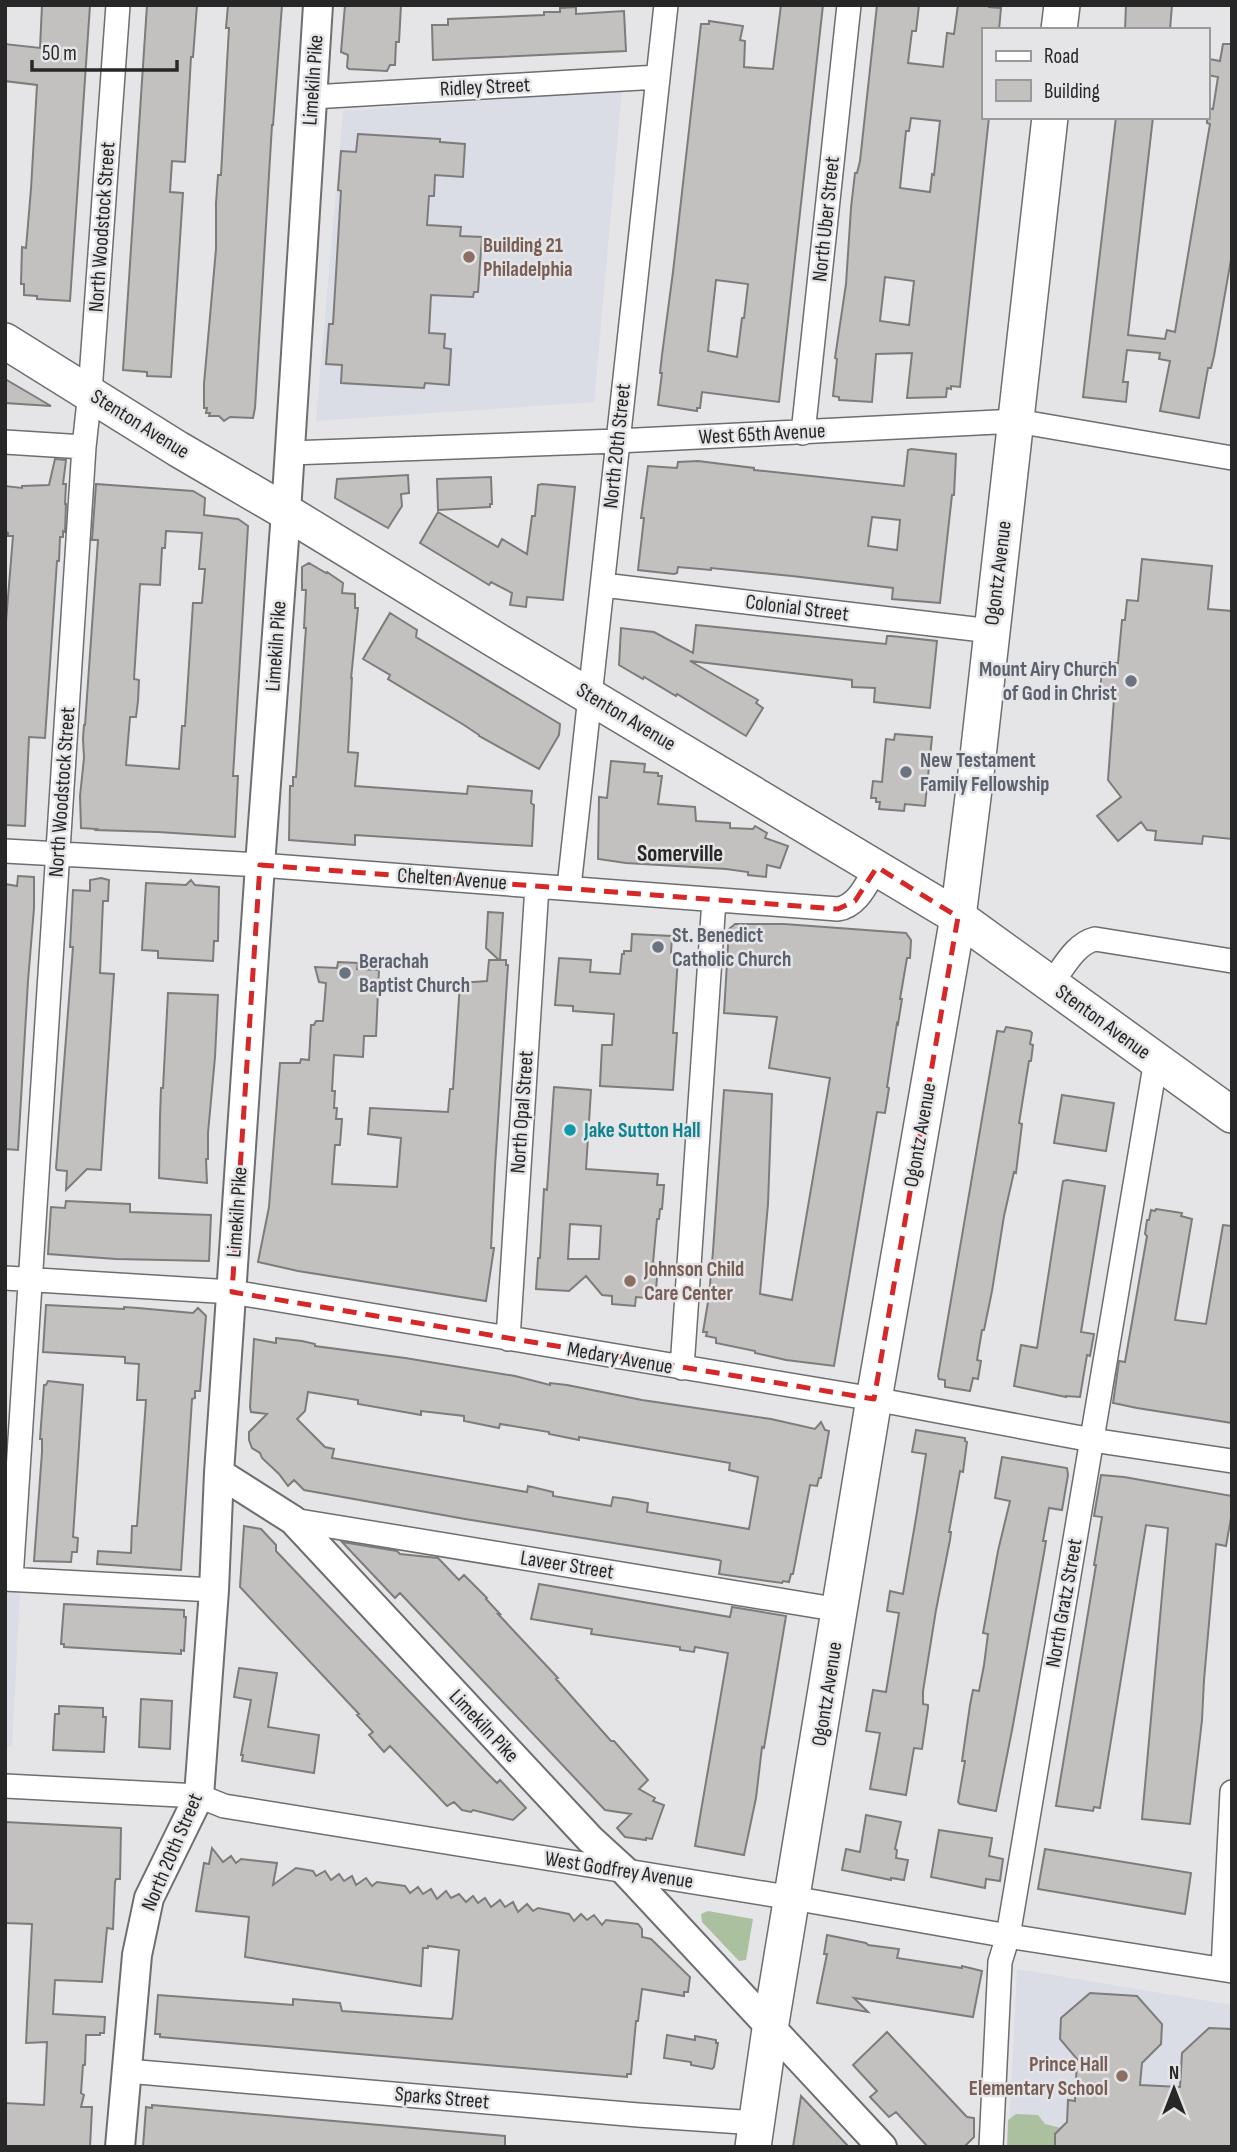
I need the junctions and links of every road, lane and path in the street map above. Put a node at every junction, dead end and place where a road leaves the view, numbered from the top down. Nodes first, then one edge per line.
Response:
1 (118, 5) edge
2 (318, 5) edge
3 (666, 5) edge
4 (849, 5) edge
5 (1062, 5) edge
6 (1059, 28) edge
7 (658, 77) junction
8 (312, 97) junction
9 (1050, 119) edge
10 (5, 341) edge
11 (90, 392) junction
12 (1017, 421) junction
13 (803, 433) junction
14 (617, 441) junction
15 (5, 442) edge
16 (84, 447) junction
17 (290, 453) junction
18 (1232, 458) edge
19 (286, 512) junction
20 (603, 585) junction
21 (991, 631) junction
22 (590, 695) junction
23 (5, 851) edge
24 (58, 854) junction
25 (260, 865) junction
26 (877, 867) junction
27 (537, 886) junction
28 (569, 887) junction
29 (714, 900) junction
30 (958, 916) junction
31 (1232, 961) edge
32 (1051, 984) junction
33 (1156, 1060) junction
34 (1232, 1115) edge
35 (5, 1278) edge
36 (30, 1279) junction
37 (232, 1292) junction
38 (508, 1339) junction
39 (682, 1368) junction
40 (874, 1399) junction
41 (1092, 1440) junction
42 (1232, 1461) edge
43 (219, 1473) junction
44 (293, 1520) junction
45 (8, 1579) edge
46 (214, 1590) junction
47 (840, 1610) junction
48 (5, 1786) edge
49 (1232, 1792) edge
50 (199, 1796) junction
51 (625, 1871) junction
52 (793, 1898) junction
53 (1008, 1936) junction
54 (1227, 1970) edge
55 (770, 2029) junction
56 (127, 2071) junction
57 (755, 2135) edge
58 (120, 2147) edge
59 (882, 2147) edge
60 (991, 2147) edge

1 - 11 street, North Woodstock Street
2 - 8 street, Limekiln Pike
3 - 7 street, North 20th Street
4 - 13 street, North Uber Street
5 - 6 main road
7 - 8 street, Ridley Street
7 - 14 street, North 20th Street
8 - 17 street, Limekiln Pike
9 - 12 main road, Ogontz Avenue
10 - 11 main road, Stenton Avenue
11 - 16 street, North Woodstock Street
11 - 19 main road, Stenton Avenue
12 - 13 street, West 65th Avenue
12 - 18 street, West 65th Avenue
12 - 21 main road, Ogontz Avenue
13 - 14 street, West 65th Avenue
14 - 17 street, West 65th Avenue
14 - 20 street, North 20th Street
15 - 16 street
16 - 24 street, North Woodstock Street
17 - 19 street, Limekiln Pike
19 - 22 main road, Stenton Avenue
19 - 25 street, Limekiln Pike
20 - 21 street, Colonial Street
20 - 22 street, North 20th Street
21 - 30 main road, Ogontz Avenue
22 - 26 main road, Stenton Avenue
22 - 28 street, North 20th Street
23 - 24 street, Chelten Avenue
24 - 25 street, Chelten Avenue
24 - 36 street, North Woodstock Street
25 - 27 street, Chelten Avenue
25 - 37 street, Limekiln Pike
26 - 29 street, Chelten Avenue
26 - 30 main road, Stenton Avenue
27 - 28 street, Chelten Avenue
27 - 38 street, North Opal Street
28 - 29 street, Chelten Avenue
29 - 39 street
30 - 32 main road, Stenton Avenue
30 - 40 main road, Ogontz Avenue
31 - 32 street
32 - 33 main road, Stenton Avenue
33 - 34 main road, Stenton Avenue
33 - 41 street, North Gratz Street
35 - 36 street, Medary Avenue
36 - 37 street, Medary Avenue
36 - 45 street, North Woodstock Street
37 - 38 street, Medary Avenue
37 - 43 street, Limekiln Pike
38 - 39 street, Medary Avenue
39 - 40 street, Medary Avenue
40 - 41 street, Medary Avenue
40 - 47 main road, Ogontz Avenue
41 - 42 street, Medary Avenue
41 - 53 street, North Gratz Street
43 - 44 street, Limekiln Pike
43 - 46 street, North 20th Street
44 - 47 street, Laveer Street
44 - 51 street, Limekiln Pike
45 - 46 street
46 - 50 street, North 20th Street
47 - 52 main road, Ogontz Avenue
48 - 50 street, West Godfrey Avenue
49 - 54 street
50 - 51 street, West Godfrey Avenue
50 - 56 street, North 20th Street
51 - 52 street, West Godfrey Avenue
51 - 55 street, Limekiln Pike
52 - 53 street, West Godfrey Avenue
52 - 55 main road, Ogontz Avenue
53 - 54 street, West Godfrey Avenue
53 - 60 street, North Gratz Street
55 - 57 main road, Ogontz Avenue
55 - 59 street, Limekiln Pike
56 - 57 street, Sparks Street
56 - 58 street, North 20th Street

